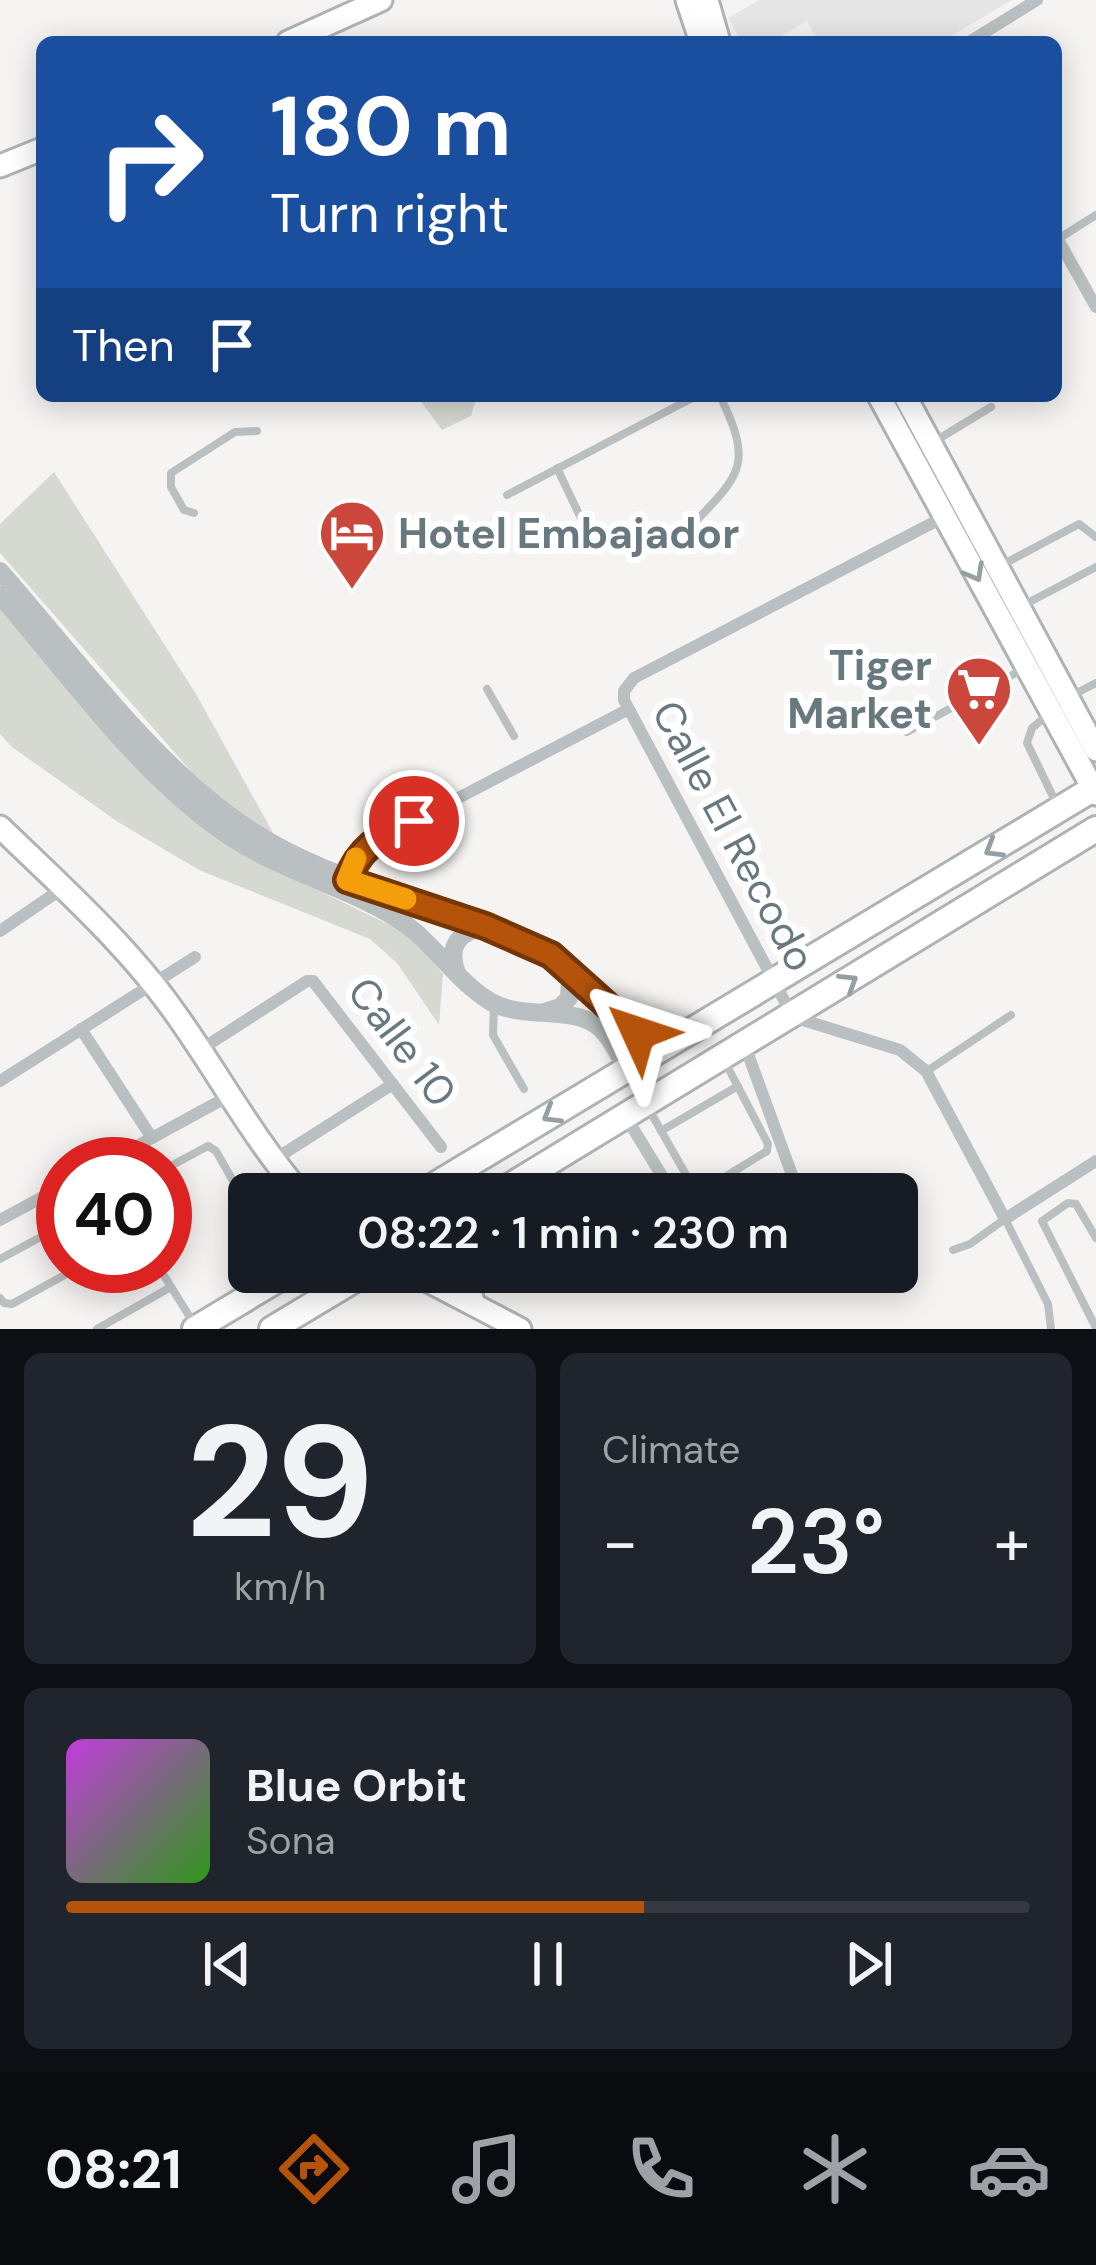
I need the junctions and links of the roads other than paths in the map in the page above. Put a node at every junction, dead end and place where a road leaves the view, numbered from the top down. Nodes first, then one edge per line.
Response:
1 (687, 0) edge
2 (706, 0) edge
3 (1037, 0) edge
4 (374, 1) edge
5 (301, 36) edge
6 (698, 36) edge
7 (717, 36) edge
8 (979, 36) edge
9 (36, 151) edge
10 (0, 166) edge
11 (1096, 215) edge
12 (1062, 235) edge
13 (1062, 247) edge
14 (1096, 307) edge
15 (685, 402) edge
16 (723, 402) edge
17 (882, 402) edge
18 (908, 402) edge
19 (991, 407) dead end
20 (256, 431) dead end
21 (930, 444) junction
22 (557, 468) junction
23 (507, 495) dead end
24 (194, 513) dead end
25 (944, 517) junction
26 (694, 523) dead end
27 (587, 531) dead end
28 (1096, 537) edge
29 (1096, 567) edge
30 (997, 568) junction
31 (0, 571) edge
32 (0, 595) edge
33 (1018, 608) junction
34 (1027, 667) junction
35 (1096, 682) edge
36 (487, 689) dead end
37 (1058, 705) junction
38 (627, 710) junction
39 (907, 732) dead end
40 (514, 736) dead end
41 (1096, 750) edge
42 (1095, 790) edge
43 (1059, 809) junction
44 (0, 826) edge
45 (1096, 829) edge
46 (347, 880) junction
47 (63, 888) junction
48 (485, 926) junction
49 (0, 932) edge
50 (551, 955) junction
51 (195, 957) dead end
52 (461, 980) junction
53 (774, 982) junction
54 (152, 984) junction
55 (494, 1004) junction
56 (528, 1015) junction
57 (1011, 1016) dead end
58 (793, 1017) junction
59 (81, 1029) junction
60 (200, 1050) junction
61 (734, 1052) junction
62 (652, 1055) junction
63 (627, 1070) junction
64 (926, 1071) junction
65 (0, 1082) edge
66 (392, 1084) junction
67 (738, 1087) junction
68 (524, 1089) dead end
69 (230, 1096) junction
70 (636, 1111) junction
71 (661, 1132) junction
72 (151, 1137) edge
73 (154, 1137) edge
74 (441, 1147) dead end
75 (192, 1154) edge
76 (1096, 1161) edge
77 (277, 1166) junction
78 (229, 1173) edge
79 (268, 1173) edge
80 (283, 1173) edge
81 (455, 1173) edge
82 (532, 1173) edge
83 (664, 1173) edge
84 (789, 1173) edge
85 (36, 1201) edge
86 (1005, 1219) junction
87 (0, 1220) edge
88 (1096, 1238) edge
89 (36, 1239) edge
90 (953, 1250) dead end
91 (0, 1258) edge
92 (36, 1291) edge
93 (162, 1293) edge
94 (174, 1293) edge
95 (255, 1293) edge
96 (332, 1293) edge
97 (456, 1293) edge
98 (469, 1293) edge
99 (0, 1298) edge
100 (471, 1300) junction
101 (1091, 1309) edge
102 (196, 1328) edge
103 (1096, 1328) edge
104 (97, 1329) edge
105 (272, 1329) edge
106 (520, 1329) edge
107 (1051, 1329) edge

1 - 6 main road
2 - 7 main road
3 - 8 street
4 - 5 main road
9 - 10 main road
11 - 12 lane
13 - 14 street
15 - 22 lane
16 - 26 lane
17 - 25 main road
18 - 21 main road
19 - 21 lane
20 - 24 lane
21 - 30 main road
22 - 23 lane
22 - 27 lane
25 -> 34 main road
25 - 38 street, Calle El Recodo
28 - 30 lane
29 - 33 lane
30 - 33 main road
31 - 46 street
32 - 52 street
33 - 37 main road
34 - 37 main road
34 - 39 lane
35 - 37 lane
36 - 40 lane
37 - 41 main road
37 - 42 main road
37 - 43 lane
38 - 46 street
38 - 53 street, Calle El Recodo
42 - 43 main road
43 -> 53 main road
44 - 47 main road
58 -> 45 main road
46 - 48 street
47 - 49 street
47 - 54 main road
48 - 50 street
48 - 52 street
50 - 56 street
50 - 62 street
51 - 54 street
52 - 55 street
53 - 58 street, Calle El Recodo
53 - 62 main road
54 - 59 street
54 - 60 main road
55 - 56 street
55 - 68 lane
56 - 63 street
57 - 64 lane
58 - 61 main road
58 - 64 street
59 - 65 street
59 - 72 street
60 - 66 street, Calle 10
60 - 69 main road
61 - 67 lane
61 - 70 main road
61 - 84 street
62 - 63 main road
63 -> 81 main road
64 - 86 street
66 - 74 street, Calle 10
66 - 77 street
67 - 71 lane
67 - 71 lane
69 - 73 street
69 - 77 main road
70 - 71 lane
70 - 82 main road
70 - 83 street
75 - 78 lane
76 - 86 street
77 - 79 lane
77 - 80 main road
85 - 87 street
86 - 90 lane
86 - 107 lane
88 - 101 lane
89 - 91 lane
92 - 99 lane
93 - 104 lane
94 - 102 lane
95 - 102 main road
96 - 105 main road
97 - 100 main road
98 - 100 main road
100 - 106 main road
101 - 103 lane

